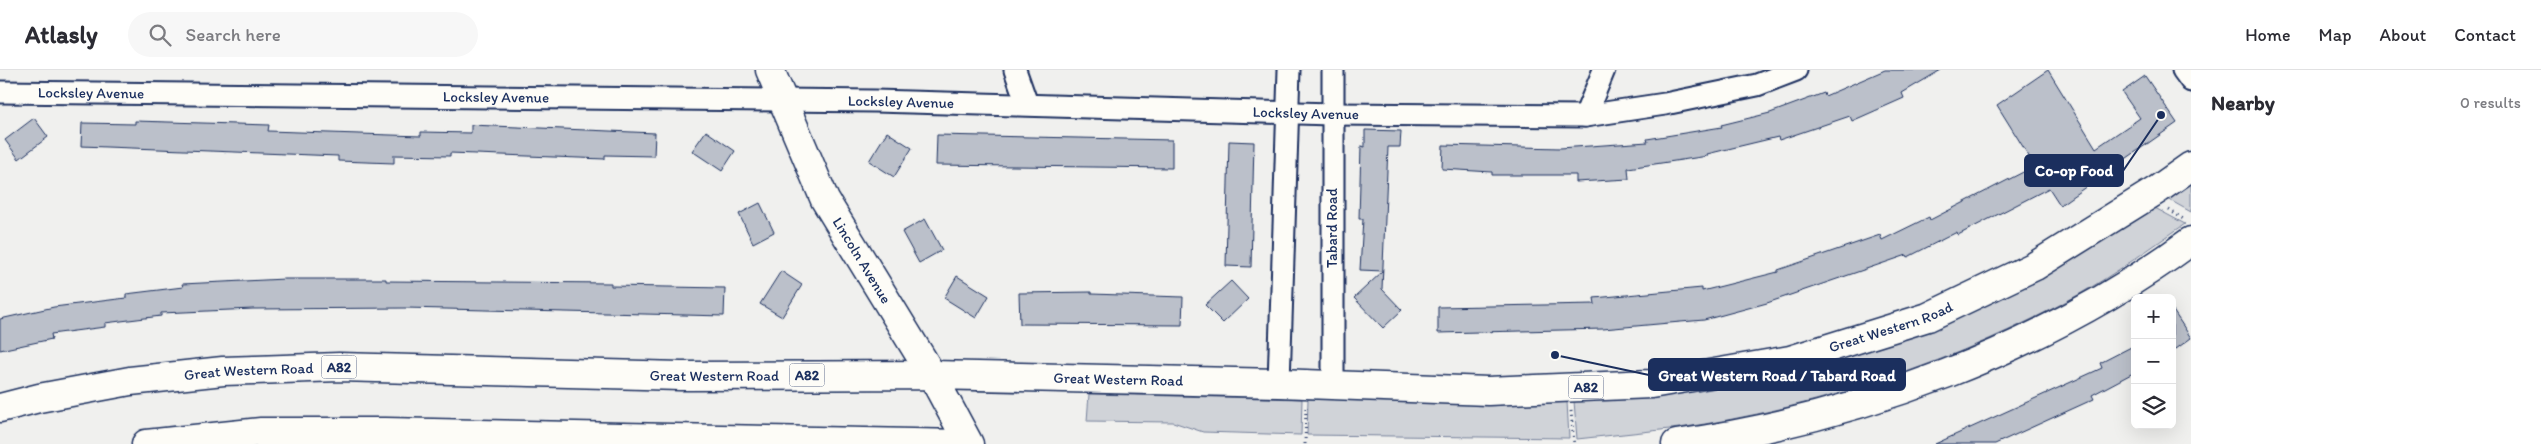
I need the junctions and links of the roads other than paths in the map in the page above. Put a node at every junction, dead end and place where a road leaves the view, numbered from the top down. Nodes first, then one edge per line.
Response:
1 (770, 70) edge
2 (1015, 70) edge
3 (1289, 70) edge
4 (1333, 70) edge
5 (1604, 70) edge
6 (1796, 70) edge
7 (2183, 70) edge
8 (2191, 81) edge
9 (0, 92) edge
10 (782, 102) junction
11 (1027, 104) junction
12 (1288, 111) junction
13 (1331, 114) junction
14 (1585, 116) junction
15 (2191, 166) edge
16 (2191, 241) edge
17 (932, 375) junction
18 (1279, 383) junction
19 (1333, 386) junction
20 (0, 408) edge
21 (804, 443) edge
22 (146, 444) edge
23 (961, 444) edge
24 (969, 444) edge
25 (1676, 444) edge

1 - 10 main road, Lincoln Avenue
2 - 11 street
3 - 12 street
4 - 13 street, Tabard Road
5 - 14 street
6 - 14 street, Locksley Avenue
7 - 8 street
9 - 10 street, Locksley Avenue
10 - 11 street, Locksley Avenue
10 - 17 main road, Lincoln Avenue
11 - 12 street, Locksley Avenue
12 - 13 street, Locksley Avenue
12 - 18 street
13 - 14 street, Locksley Avenue
13 - 19 street, Tabard Road
15 - 19 main road, Great Western Road / A82
16 - 25 main road
17 - 18 main road, Great Western Road / A82
17 - 20 main road, Great Western Road / A82
17 - 24 main road, Lincoln Avenue
18 - 19 main road, Great Western Road / A82
21 - 22 main road
21 - 23 main road

